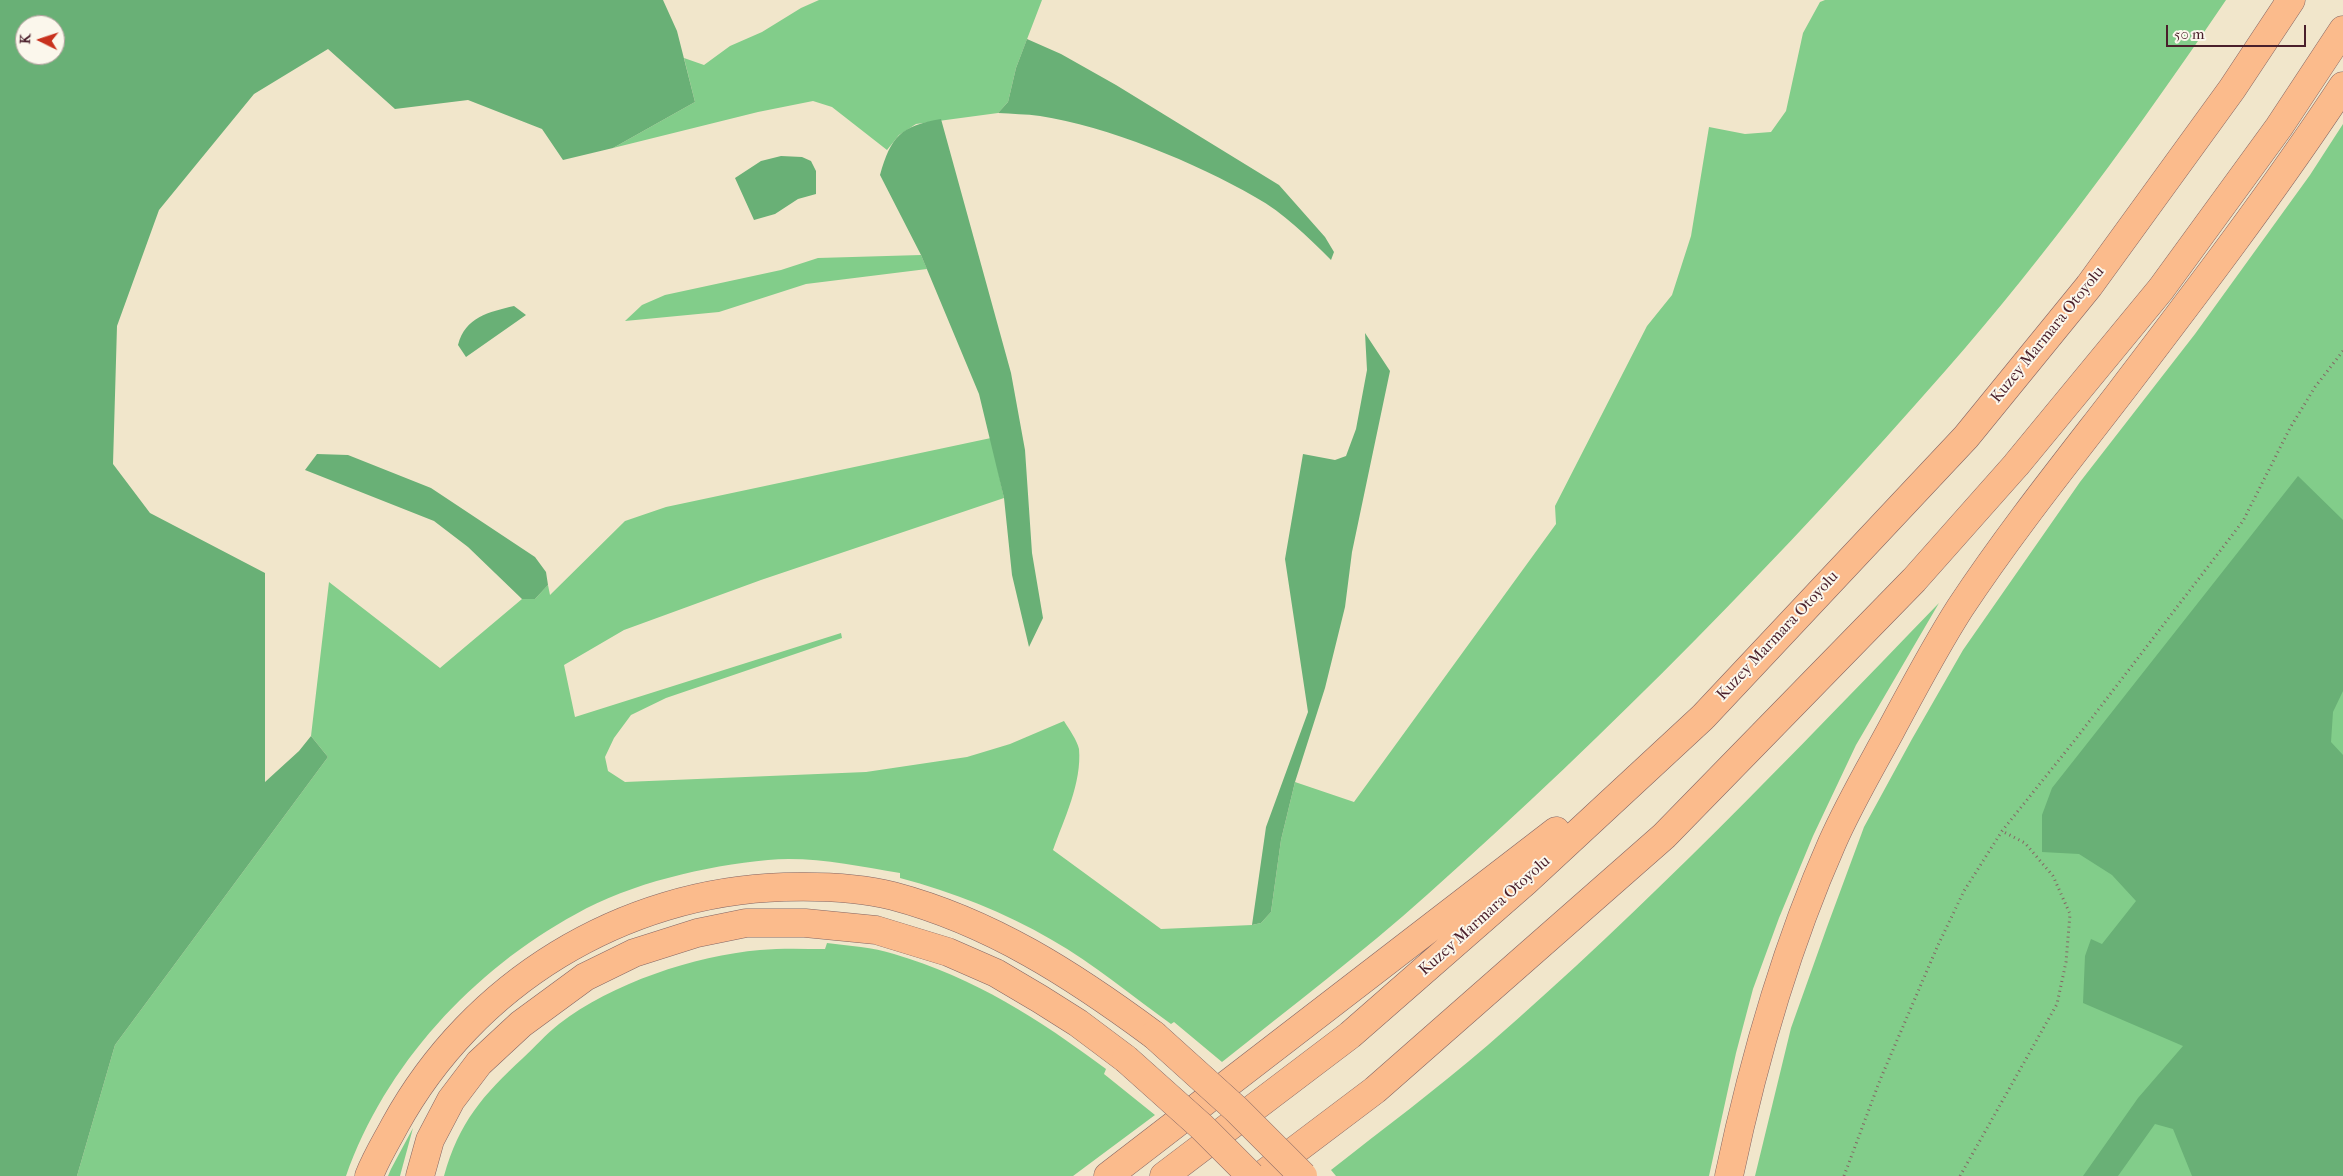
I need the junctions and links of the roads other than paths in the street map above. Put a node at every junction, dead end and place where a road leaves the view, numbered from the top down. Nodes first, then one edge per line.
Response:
1 (2291, 0) edge
2 (2343, 30) edge
3 (2343, 86) edge
4 (1703, 717) junction
5 (369, 1176) edge
6 (420, 1176) edge
7 (1108, 1176) edge
8 (1164, 1176) edge
9 (1251, 1176) edge
10 (1260, 1176) edge
11 (1303, 1176) edge
12 (1729, 1176) edge

1 - 4 highway, Kuzey Marmara Otoyolu
2 - 10 highway
3 - 12 highway
4 - 7 highway
4 - 8 highway, Kuzey Marmara Otoyolu
5 - 11 highway, bridge
6 - 9 highway, bridge

